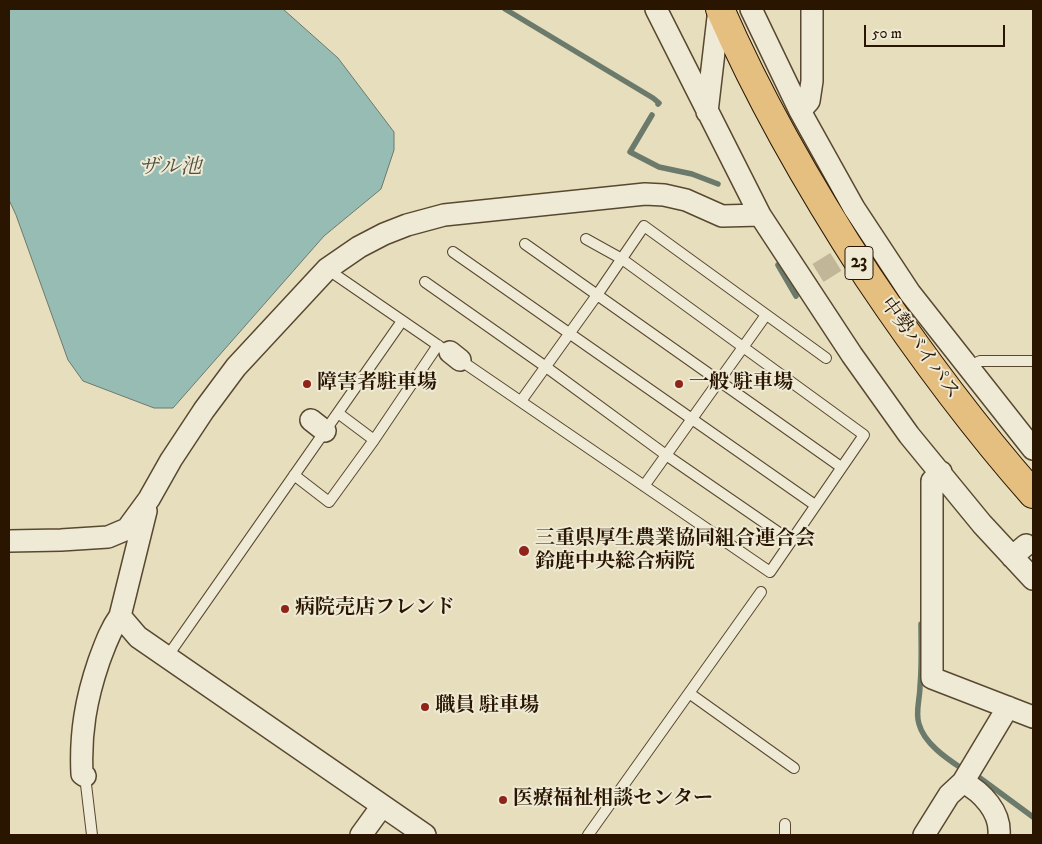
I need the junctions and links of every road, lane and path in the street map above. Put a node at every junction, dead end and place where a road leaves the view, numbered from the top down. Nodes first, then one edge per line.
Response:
1 (656, 9) edge
2 (719, 9) edge
3 (751, 9) edge
4 (812, 9) edge
5 (800, 111) junction
6 (708, 112) junction
7 (760, 214) junction
8 (586, 239) dead end
9 (524, 244) dead end
10 (453, 252) dead end
11 (622, 259) junction
12 (327, 269) junction
13 (425, 282) dead end
14 (597, 295) junction
15 (766, 315) junction
16 (402, 321) junction
17 (570, 333) junction
18 (742, 348) junction
19 (449, 352) junction
20 (826, 358) dead end
21 (1033, 361) edge
22 (546, 367) junction
23 (968, 367) junction
24 (720, 381) junction
25 (521, 401) junction
26 (338, 413) junction
27 (692, 418) junction
28 (374, 440) junction
29 (1033, 449) edge
30 (666, 455) junction
31 (842, 467) junction
32 (940, 472) junction
33 (294, 475) junction
34 (644, 486) junction
35 (1033, 494) edge
36 (149, 499) junction
37 (816, 505) junction
38 (9, 541) edge
39 (791, 541) junction
40 (1033, 579) edge
41 (761, 592) dead end
42 (120, 616) junction
43 (167, 657) junction
44 (689, 693) junction
45 (1008, 707) junction
46 (1033, 717) edge
47 (794, 768) dead end
48 (85, 776) joint
49 (963, 782) junction
50 (382, 806) junction
51 (785, 824) dead end
52 (92, 835) edge
53 (361, 835) edge
54 (425, 835) edge
55 (588, 835) edge
56 (785, 835) edge
57 (924, 835) edge
58 (999, 835) edge

1 - 6 street
2 - 6 street
2 - 35 highway, 中勢バイパス / 23
3 - 5 street
4 - 5 street
5 - 23 street
6 - 7 street
7 - 12 street
7 - 32 street
8 - 11 lane
9 - 14 lane
10 - 17 lane
11 - 14 lane
11 - 15 lane
11 - 18 lane
12 - 16 lane
12 - 36 street
13 - 22 lane
14 - 17 lane
14 - 24 lane
15 - 18 lane
15 - 20 lane
16 - 19 lane
16 - 26 lane
17 - 22 lane
17 - 27 lane
18 - 24 lane
18 - 31 lane
19 - 25 lane
19 - 28 lane
21 - 23 lane
22 - 25 lane
22 - 30 lane
23 - 29 street
24 - 27 lane
24 - 31 lane
25 - 34 lane
26 - 28 lane
26 - 33 lane
27 - 30 lane
27 - 37 lane
28 - 33 lane
30 - 34 lane
30 - 39 lane
31 - 37 lane
32 - 40 street
32 - 45 street
33 - 43 lane
34 - 39 lane
36 - 38 street
36 - 42 street
37 - 39 lane
41 - 44 lane
42 - 43 street
42 - 48 street
43 - 50 street
44 - 47 lane
44 - 55 lane
45 - 46 street
45 - 49 street
48 - 52 lane
49 - 57 street
49 - 58 street
50 - 53 street
50 - 54 street
51 - 56 lane

